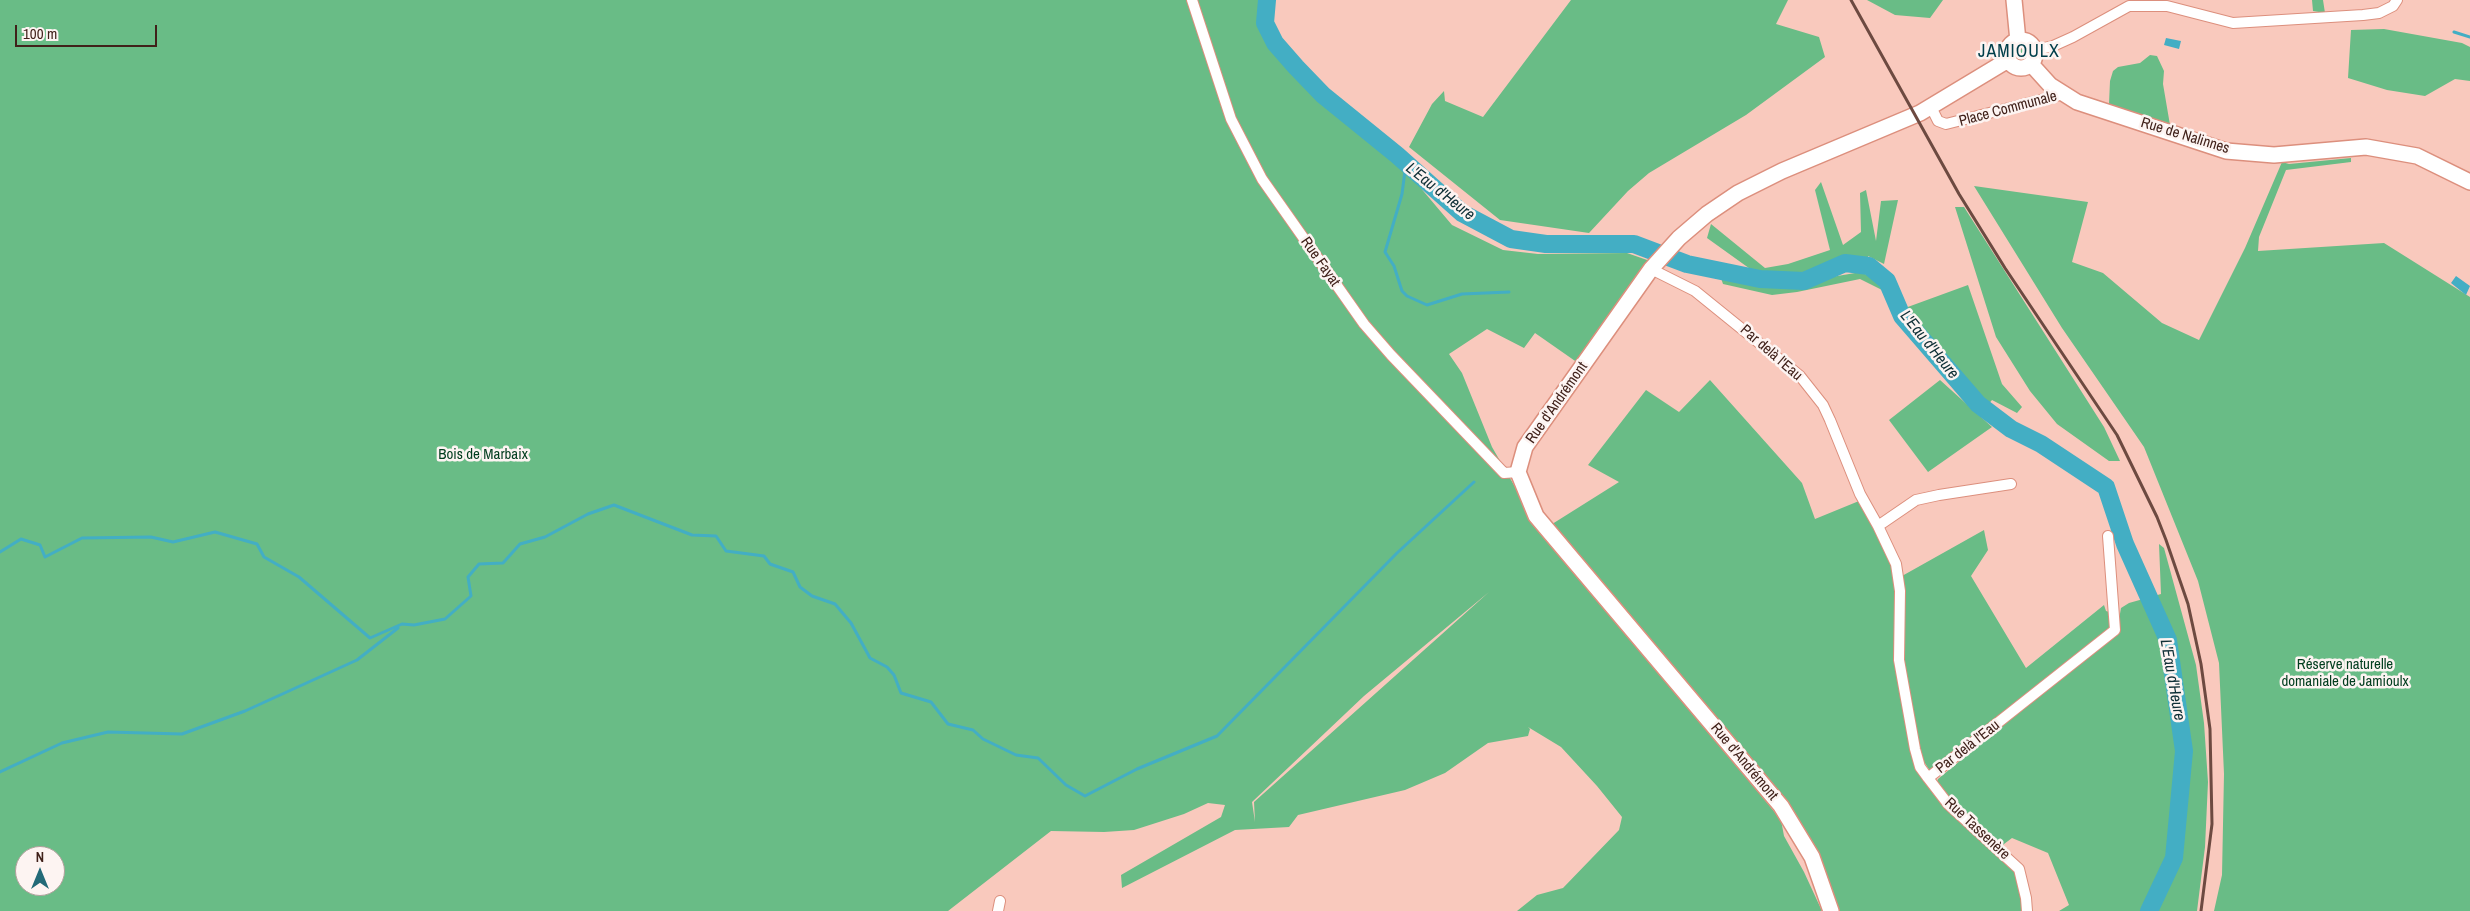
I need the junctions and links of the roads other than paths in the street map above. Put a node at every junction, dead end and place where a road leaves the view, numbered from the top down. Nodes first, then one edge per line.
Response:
1 (1192, 0) edge
2 (2014, 0) edge
3 (2397, 0) edge
4 (2018, 41) junction
5 (2033, 57) junction
6 (2008, 60) junction
7 (2064, 94) junction
8 (1931, 107) junction
9 (1916, 115) joint
10 (2470, 182) edge
11 (1653, 267) junction
12 (1518, 472) junction
13 (2011, 484) dead end
14 (1878, 526) junction
15 (2108, 536) dead end
16 (1928, 778) junction
17 (1831, 911) edge
18 (2027, 911) edge

1 - 12 street, Rue Fayat
2 - 4 street
3 - 5 street
4 - 5 street
4 - 6 street
5 - 6 street
5 - 7 street, Rue de Nalinnes
6 - 8 street, Place Communale
7 - 8 street, Place Communale
7 - 10 street, Rue de Nalinnes
8 - 9 street, Place Communale
9 - 11 street, Rue d'Andrémont
11 - 12 street, Rue d'Andrémont
11 - 14 street, Par delà l'Eau
12 - 17 street, Rue d'Andrémont
13 - 14 street
14 - 16 street, Par delà l'Eau
15 - 16 street, Par delà l'Eau
16 - 18 street, Rue Tassenère

